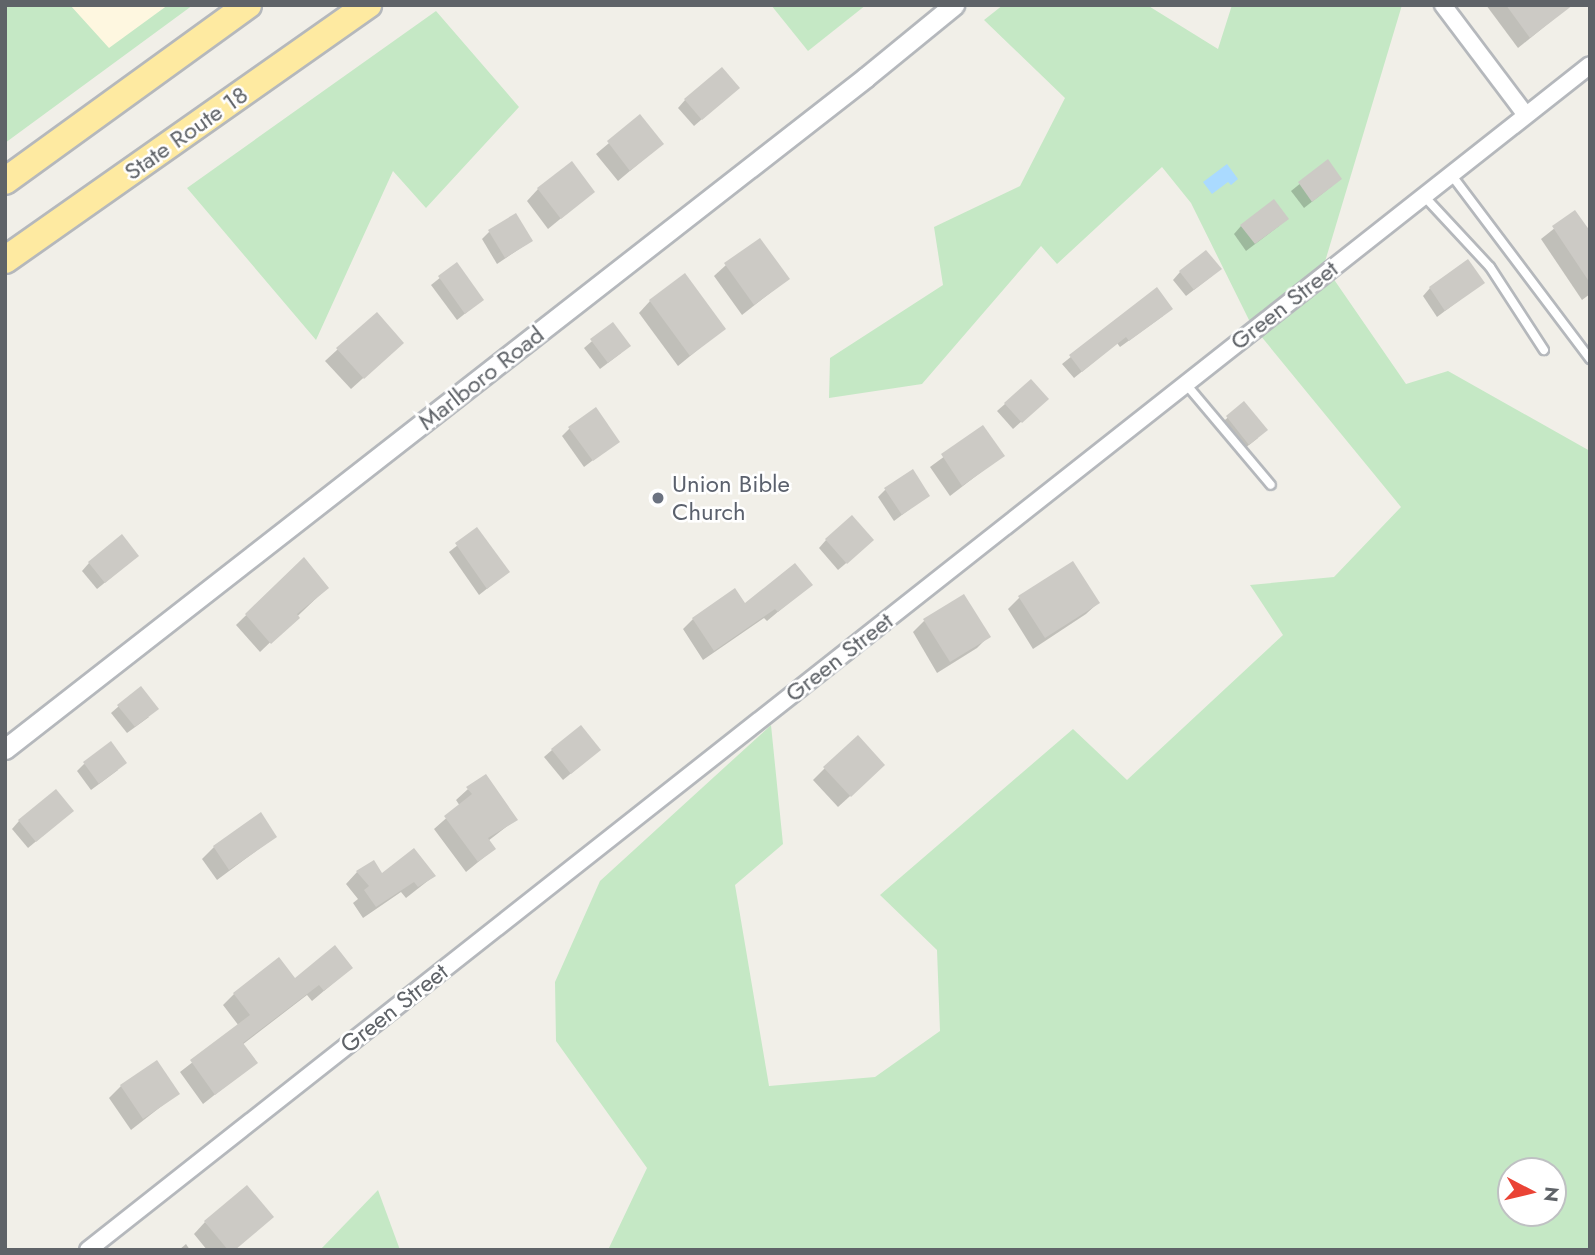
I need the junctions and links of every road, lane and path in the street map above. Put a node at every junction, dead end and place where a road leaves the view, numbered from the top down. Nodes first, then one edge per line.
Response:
1 (248, 5) edge
2 (368, 5) edge
3 (954, 5) edge
4 (1443, 5) edge
5 (1590, 65) edge
6 (1525, 114) junction
7 (1450, 173) junction
8 (5, 181) edge
9 (1423, 195) junction
10 (5, 260) edge
11 (1545, 350) dead end
12 (1590, 359) edge
13 (1185, 383) junction
14 (1271, 485) dead end
15 (5, 749) edge
16 (88, 1250) edge

1 - 8 highway
2 - 10 highway, State Route 18
3 - 15 street, Marlboro Road
4 - 6 street
5 - 6 street, Green Street
6 - 7 street, Green Street
7 - 9 street, Green Street
7 - 12 lane
9 - 11 lane
9 - 13 street, Green Street
13 - 14 lane
13 - 16 street, Green Street

